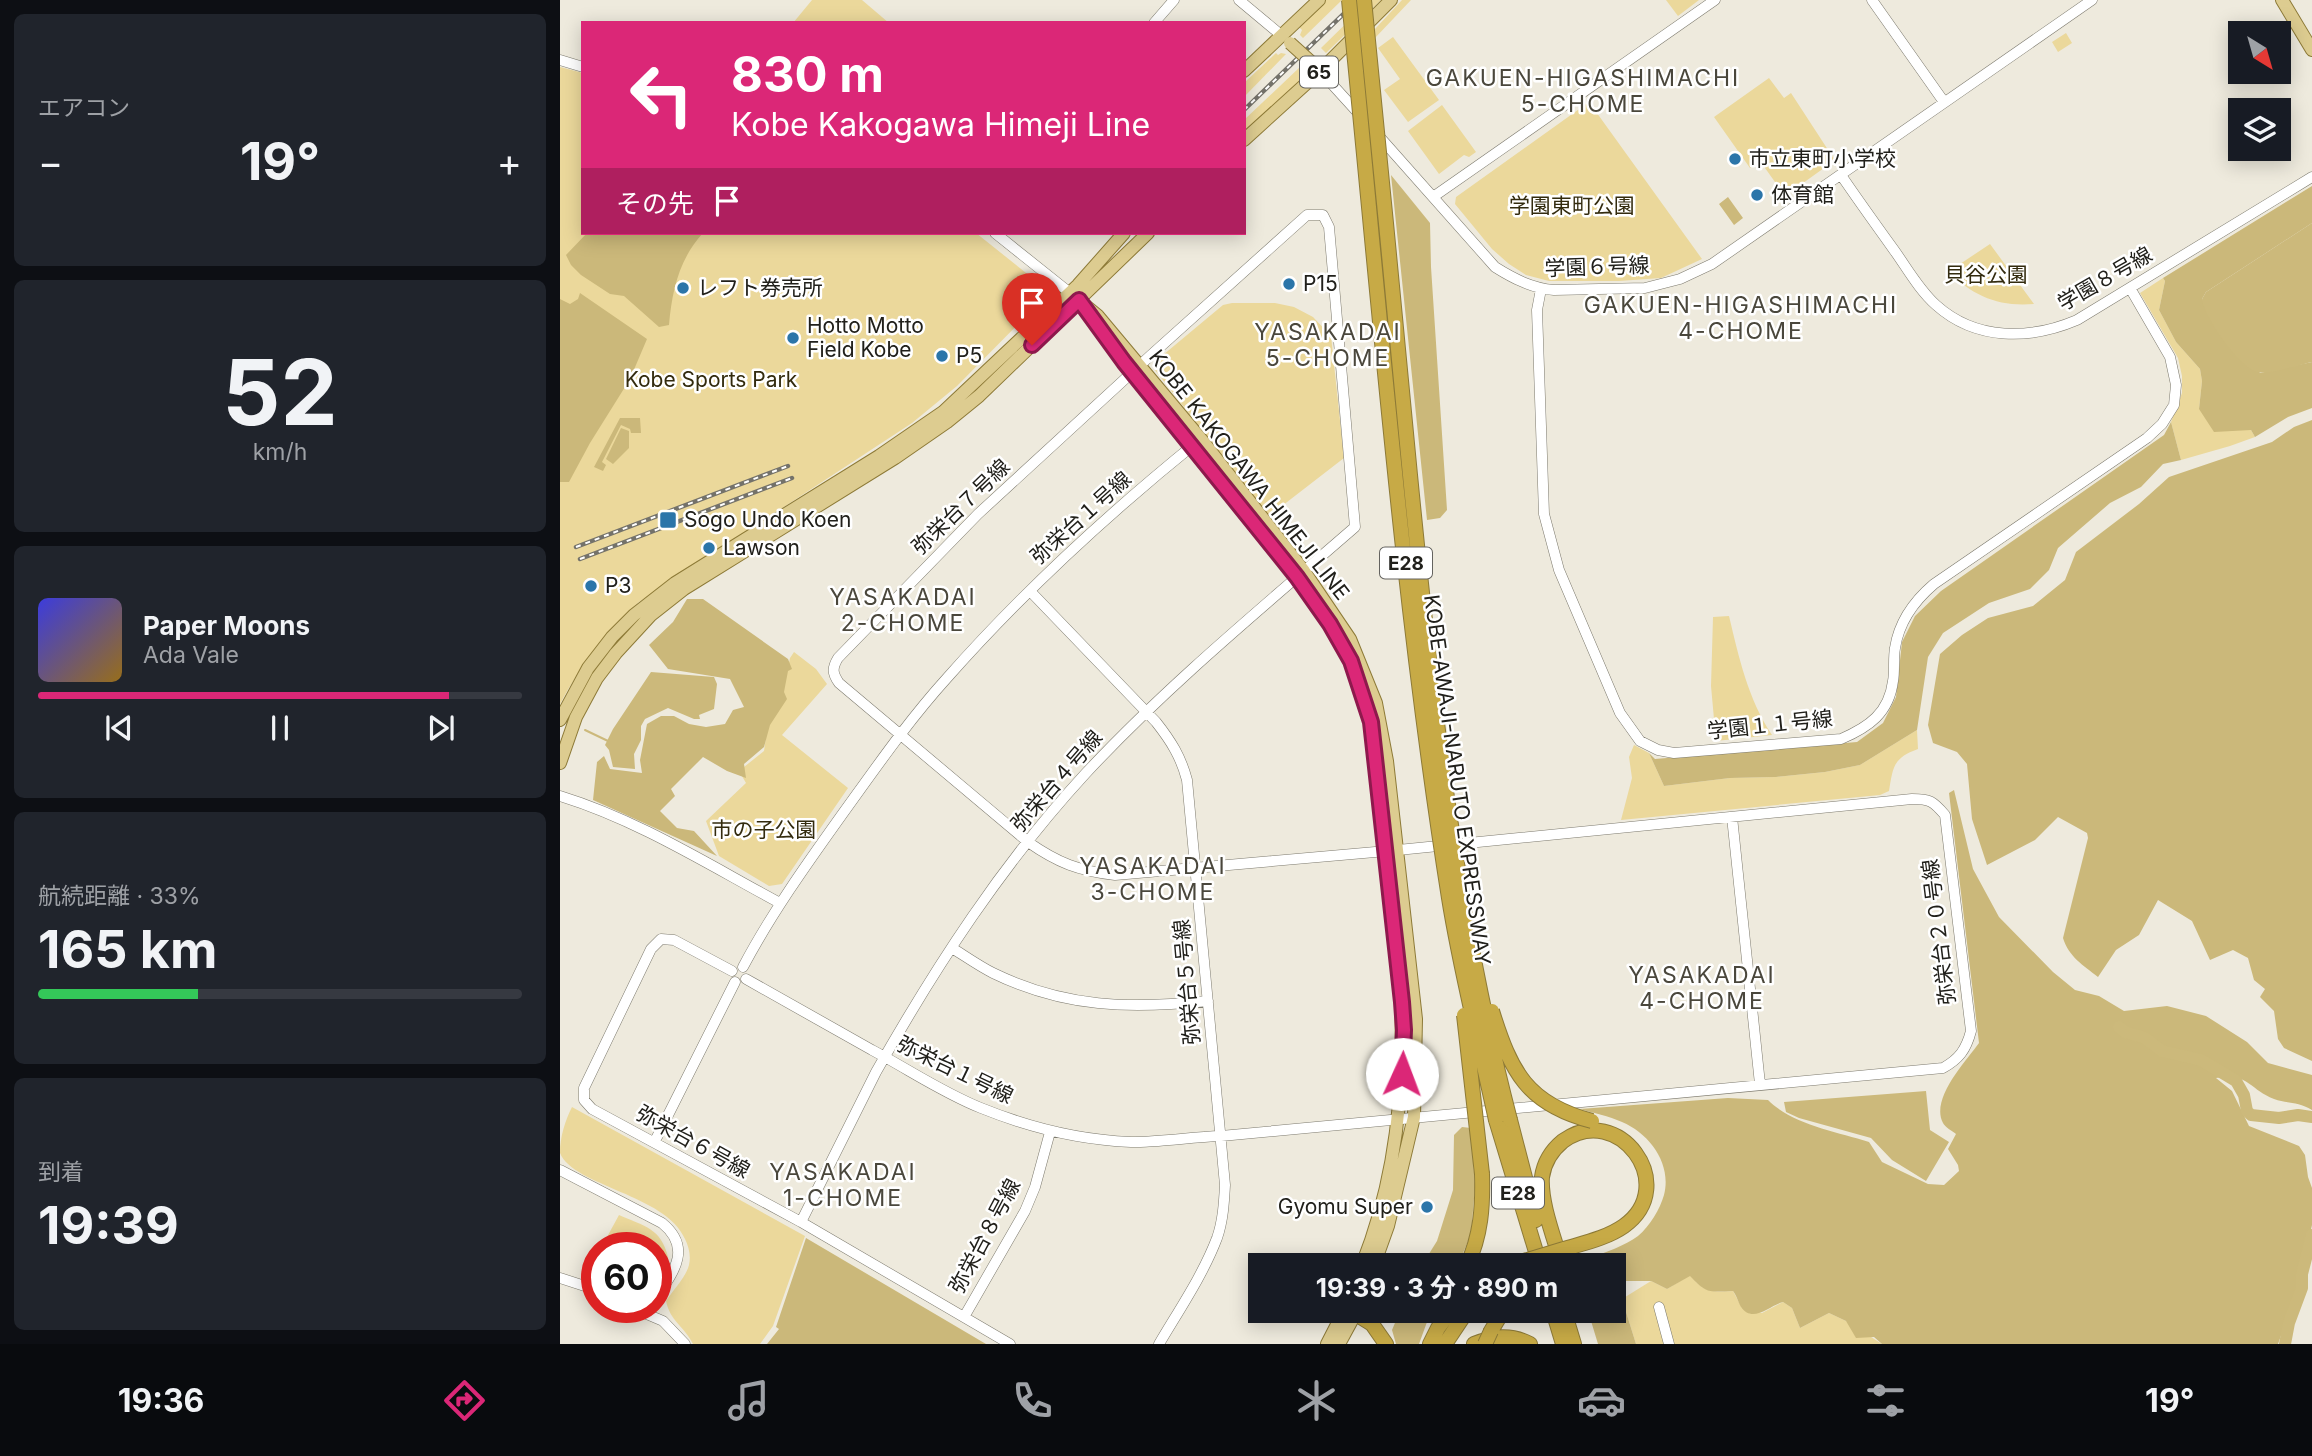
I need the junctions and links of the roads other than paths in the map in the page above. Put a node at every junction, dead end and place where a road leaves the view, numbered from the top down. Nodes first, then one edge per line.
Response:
1 (1174, 0) edge
2 (1239, 0) edge
3 (1319, 0) edge
4 (1349, 0) edge
5 (1364, 0) edge
6 (1391, 0) edge
7 (1715, 0) edge
8 (1872, 0) edge
9 (2092, 0) edge
10 (2282, 0) edge
11 (1156, 21) edge
12 (1286, 39) junction
13 (2312, 50) edge
14 (560, 60) edge
15 (581, 66) edge
16 (1315, 67) junction
17 (1246, 69) edge
18 (1944, 102) junction
19 (1246, 138) edge
20 (1841, 175) junction
21 (2312, 177) edge
22 (1433, 197) junction
23 (998, 235) edge
24 (1122, 235) edge
25 (1146, 235) edge
26 (2130, 288) junction
27 (1541, 289) junction
28 (1074, 296) junction
29 (1136, 369) junction
30 (1196, 442) junction
31 (1301, 574) junction
32 (1030, 591) junction
33 (1146, 711) junction
34 (560, 720) edge
35 (900, 735) junction
36 (560, 763) edge
37 (560, 796) edge
38 (1732, 817) junction
39 (1028, 842) junction
40 (1392, 851) junction
41 (1197, 867) junction
42 (780, 903) junction
43 (952, 947) junction
44 (1458, 950) junction
45 (743, 967) junction
46 (732, 971) junction
47 (1475, 971) junction
48 (746, 979) junction
49 (735, 982) junction
50 (1209, 1002) junction
51 (884, 1057) junction
52 (1760, 1084) junction
53 (1413, 1117) junction
54 (1400, 1119) junction
55 (1503, 1120) junction
56 (1050, 1132) junction
57 (1222, 1136) junction
58 (655, 1141) junction
59 (560, 1170) edge
60 (560, 1178) edge
61 (572, 1178) junction
62 (801, 1222) junction
63 (671, 1232) edge
64 (672, 1234) edge
65 (1367, 1253) edge
66 (1378, 1253) edge
67 (1471, 1253) edge
68 (1537, 1253) edge
69 (1544, 1253) edge
70 (1574, 1253) edge
71 (1564, 1257) edge
72 (672, 1274) edge
73 (560, 1278) edge
74 (581, 1285) edge
75 (1659, 1307) dead end
76 (964, 1317) junction
77 (665, 1323) edge
78 (1343, 1323) edge
79 (1347, 1323) edge
80 (1359, 1323) edge
81 (1370, 1323) edge
82 (1435, 1323) edge
83 (1442, 1323) edge
84 (1459, 1323) edge
85 (1557, 1323) edge
86 (1568, 1323) edge
87 (1577, 1323) edge
88 (685, 1344) edge
89 (1010, 1344) edge
90 (1159, 1344) edge
91 (1327, 1344) edge
92 (1339, 1344) edge
93 (1378, 1344) edge
94 (1386, 1344) edge
95 (1429, 1344) edge
96 (1445, 1344) edge
97 (1475, 1344) edge
98 (1530, 1344) edge
99 (1563, 1344) edge
100 (1574, 1344) edge
101 (1583, 1344) edge
102 (1670, 1344) edge

1 - 11 street
2 - 12 street
3 - 12 main road, 65
4 - 44 highway, KOBE-AWAJI-NARUTO EXPRESSWAY / E28, bridge
5 - 47 highway, KOBE-AWAJI-NARUTO EXPRESSWAY / E28, bridge
6 - 16 main road, 65
7 - 22 street
8 - 18 street
9 - 18 street, 学園６号線
10 - 13 main road
12 - 16 main road, bridge
12 - 17 main road, 65
14 - 15 street
16 - 19 main road, 65
16 - 22 street, 学園６号線
18 - 20 street, 学園６号線
20 - 26 street, 学園８号線
20 - 27 street, 学園６号線
21 - 26 street, 学園８号線
22 - 27 street, 学園６号線
23 - 28 street
24 - 28 main road
25 - 28 main road
26 - 27 street, 学園１１号線
28 - 29 main road, KOBE KAKOGAWA HIMEJI LINE
28 - 34 main road
28 - 36 main road
29 - 30 main road, KOBE KAKOGAWA HIMEJI LINE
29 - 31 street, 弥栄台４号線
29 - 35 street, 弥栄台７号線
30 - 31 main road, KOBE KAKOGAWA HIMEJI LINE
30 - 32 street, 弥栄台１号線
31 - 33 street, 弥栄台４号線
31 - 40 main road, KOBE KAKOGAWA HIMEJI LINE
32 - 33 street, 弥栄台５号線
32 - 35 street, 弥栄台１号線
33 - 39 street, 弥栄台４号線
33 - 41 street, 弥栄台５号線
35 - 39 street, 弥栄台２０号線
35 - 42 street, 弥栄台１号線
37 - 42 street
38 - 40 street, 弥栄台２０号線
38 - 52 street
38 - 52 street, 弥栄台２０号線
39 - 41 street, 弥栄台２０号線
39 - 43 street, 弥栄台４号線
40 - 41 street, 弥栄台２０号線
40 - 53 main road, KOBE KAKOGAWA HIMEJI LINE
40 - 54 main road, KOBE KAKOGAWA HIMEJI LINE
41 - 50 street, 弥栄台５号線
42 - 45 street, 弥栄台１号線
43 - 50 street
43 - 51 street, 弥栄台４号線
44 - 55 highway, KOBE-AWAJI-NARUTO EXPRESSWAY / E28, bridge
44 - 67 highway, bridge
45 - 46 street
45 - 48 street
46 - 49 street
46 - 58 street, 弥栄台６号線
47 - 55 highway, KOBE-AWAJI-NARUTO EXPRESSWAY / E28, bridge
47 - 70 highway, bridge
48 - 49 street
48 - 51 street, 弥栄台１号線
49 - 58 street
50 - 57 street, 弥栄台５号線
51 - 56 street, 弥栄台１号線
51 - 62 street, 弥栄台４号線
52 - 53 street, 弥栄台２０号線
53 - 54 street, 弥栄台１号線
53 - 66 main road, KOBE KAKOGAWA HIMEJI LINE
54 - 57 street, 弥栄台１号線
54 - 65 main road, KOBE KAKOGAWA HIMEJI LINE
55 - 68 highway, KOBE-AWAJI-NARUTO EXPRESSWAY / E28
55 - 69 highway, KOBE-AWAJI-NARUTO EXPRESSWAY / E28
56 - 57 street, 弥栄台１号線
56 - 76 street, 弥栄台８号線
57 - 90 street
58 - 62 street, 弥栄台６号線
59 - 61 street
60 - 61 street
61 - 63 street
62 - 76 street, 弥栄台６号線
64 - 72 street
71 - 71 highway
73 - 74 street
75 - 102 street
76 - 89 street, 弥栄台６号線
77 - 88 street
78 - 91 main road
79 - 92 main road
80 - 93 highway
81 - 94 highway
82 - 95 highway
83 - 95 highway
84 - 96 highway
85 - 99 highway
86 - 100 highway
87 - 101 highway
97 - 98 highway

